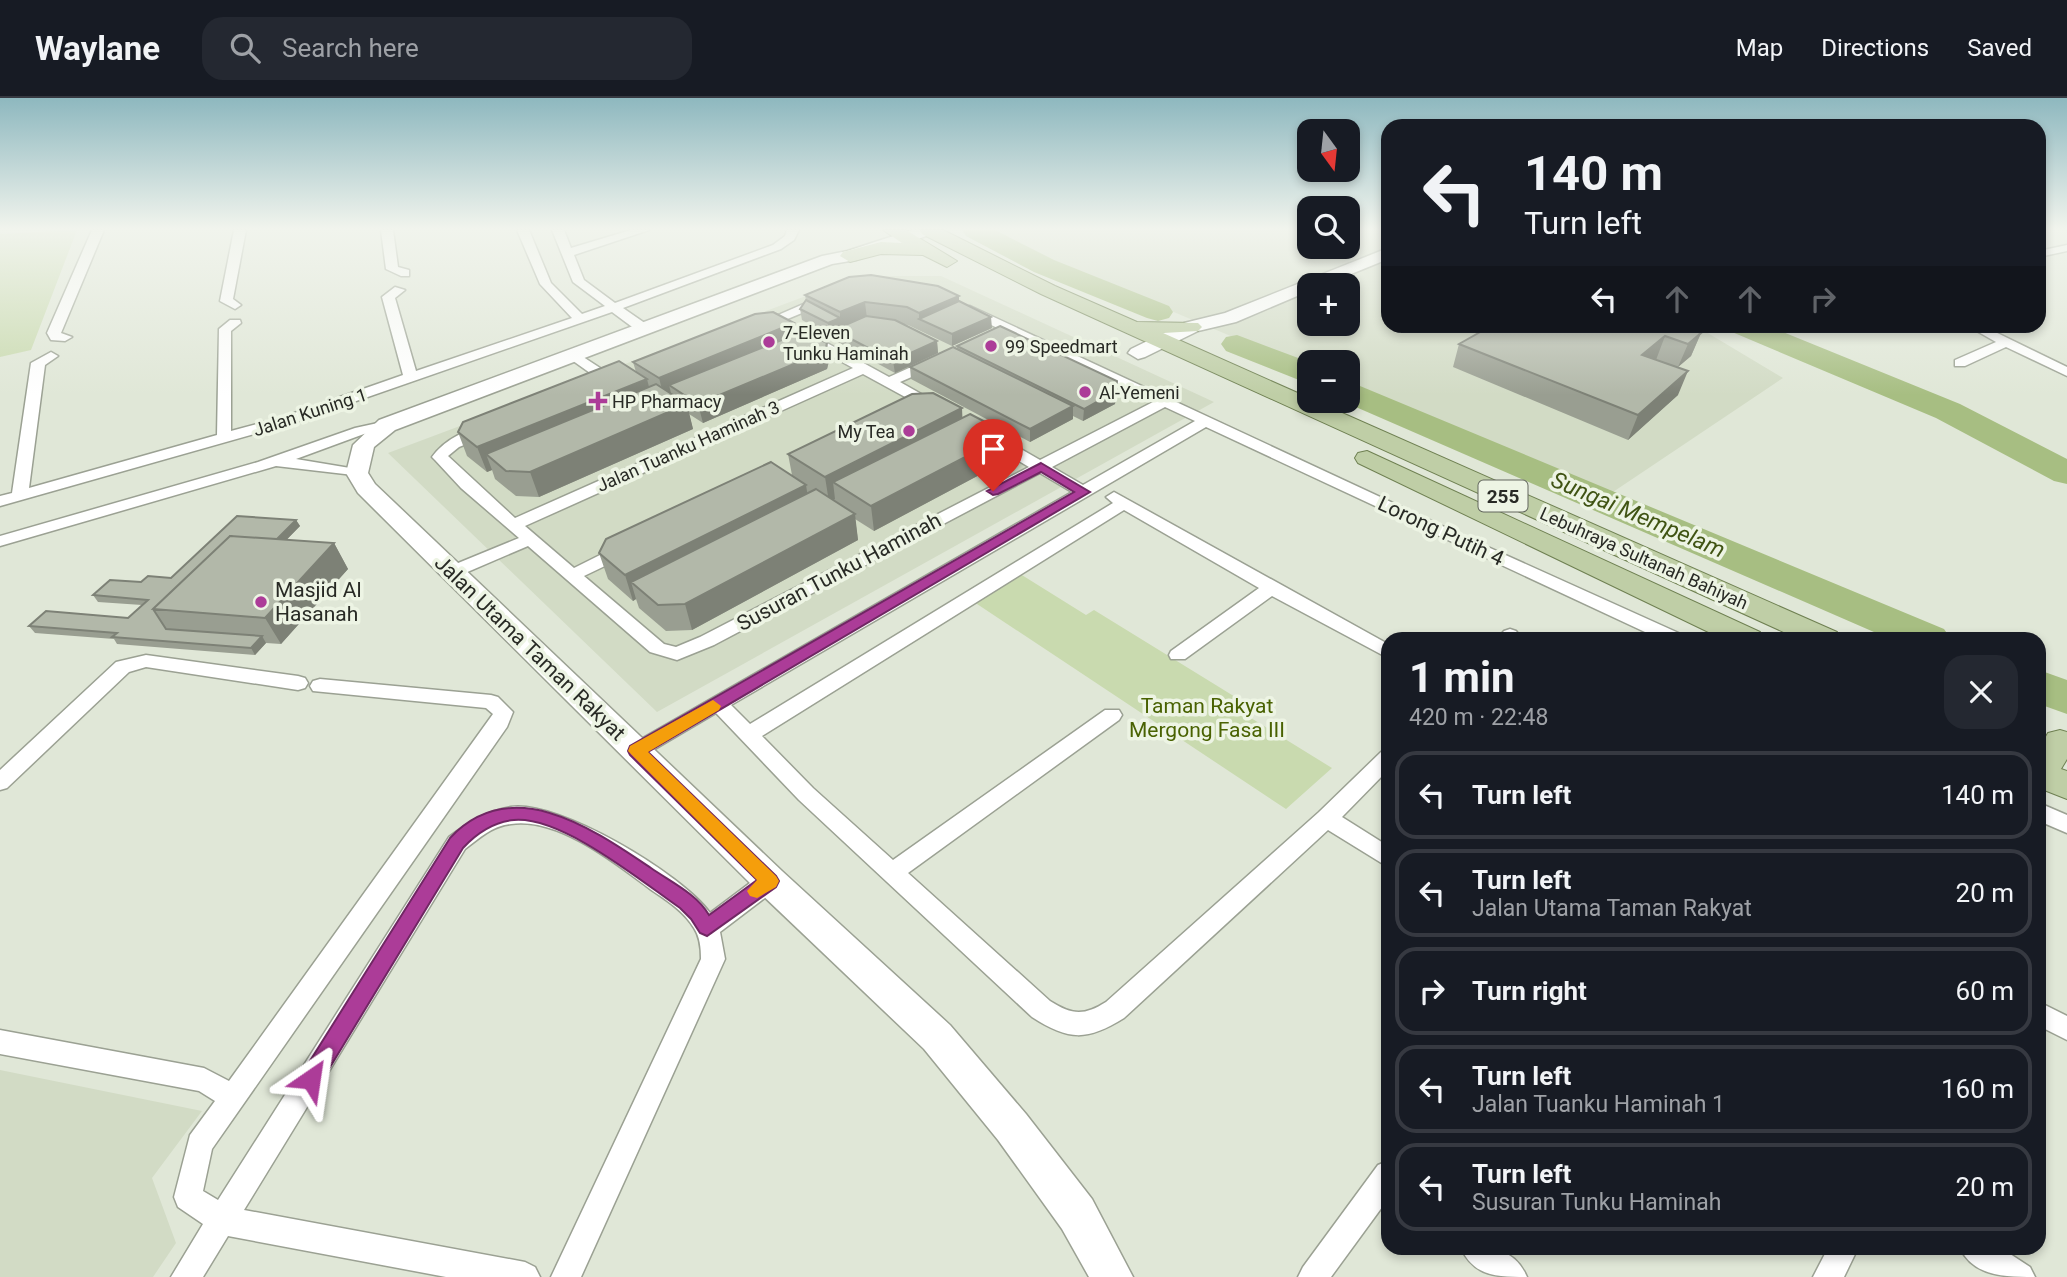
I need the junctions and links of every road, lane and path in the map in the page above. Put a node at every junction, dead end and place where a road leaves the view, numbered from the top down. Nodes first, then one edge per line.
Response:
1 (74, 285) edge
2 (229, 285) edge
3 (547, 285) edge
4 (583, 285) edge
5 (674, 285) edge
6 (760, 285) edge
7 (994, 285) edge
8 (1038, 285) edge
9 (1297, 290) edge
10 (394, 293) dead end
11 (831, 297) edge
12 (235, 305) dead end
13 (960, 305) edge
14 (615, 307) junction
15 (580, 319) junction
16 (776, 320) junction
17 (1117, 322) junction
18 (235, 323) dead end
19 (644, 328) junction
20 (1010, 328) junction
21 (751, 329) edge
22 (1988, 333) edge
23 (65, 337) dead end
24 (988, 338) edge
25 (2006, 342) junction
26 (1173, 345) junction
27 (574, 355) junction
28 (51, 356) dead end
29 (944, 357) edge
30 (1960, 363) dead end
31 (862, 369) junction
32 (2067, 372) edge
33 (627, 376) edge
34 (411, 379) junction
35 (887, 383) junction
36 (1166, 401) junction
37 (928, 404) junction
38 (909, 413) edge
39 (1206, 421) junction
40 (387, 425) junction
41 (502, 425) edge
42 (224, 440) junction
43 (263, 465) junction
44 (1041, 466) junction
45 (357, 474) junction
46 (1089, 489) junction
47 (20, 495) junction
48 (0, 501) edge
49 (1124, 503) junction
50 (514, 524) junction
51 (531, 539) junction
52 (0, 541) edge
53 (639, 543) edge
54 (453, 572) junction
55 (572, 576) junction
56 (1271, 588) junction
57 (1661, 632) edge
58 (1735, 632) edge
59 (1810, 632) edge
60 (1381, 648) edge
61 (1178, 655) dead end
62 (718, 703) junction
63 (1112, 715) dead end
64 (748, 735) junction
65 (2055, 740) edge
66 (636, 751) junction
67 (1381, 764) edge
68 (2049, 778) edge
69 (0, 782) edge
70 (2046, 814) edge
71 (1327, 818) junction
72 (2067, 825) edge
73 (1381, 853) edge
74 (893, 872) junction
75 (770, 881) junction
76 (707, 928) junction
77 (2046, 1017) edge
78 (2067, 1029) edge
79 (0, 1042) edge
80 (233, 1098) junction
81 (1381, 1184) edge
82 (223, 1221) junction
83 (1485, 1255) edge
84 (1840, 1255) edge
85 (1986, 1255) edge
86 (187, 1277) edge
87 (525, 1277) edge
88 (566, 1277) edge
89 (1112, 1277) edge
90 (1313, 1277) edge
91 (1512, 1277) edge
92 (1828, 1277) edge
93 (2020, 1277) edge

1 - 23 street
2 - 12 street
3 - 15 street
4 - 14 street
5 - 14 street, Jalan Kuning 1
6 - 19 street
7 - 26 main road, Lebuhraya Sultanah Bahiyah / 255
8 - 17 main road, Lebuhraya Sultanah Bahiyah / 255
9 - 26 street
10 - 34 street
11 - 16 street
13 - 20 street
14 - 15 street, Jalan Kuning 1
14 - 19 street
15 - 34 street, Jalan Kuning 1
16 - 21 street
16 - 31 street
17 - 26 main road, Lebuhraya Sultanah Bahiyah / 255
17 - 26 main road
18 - 42 street
19 - 27 street
20 - 24 street
20 - 36 street
22 - 25 street
25 - 30 street
25 - 32 street
26 - 58 main road, Lebuhraya Sultanah Bahiyah / 255
26 - 59 main road, Lebuhraya Sultanah Bahiyah / 255
27 - 33 street
27 - 40 street
28 - 47 street
29 - 35 street
31 - 35 street
31 - 50 street, Jalan Tuanku Haminah 3
34 - 42 street, Jalan Kuning 1
35 - 37 street
36 - 39 street, Lorong Putih 4
36 - 44 street, Susuran Tunku Haminah
37 - 38 street
37 - 44 street
39 - 46 street
39 - 57 street, Lorong Putih 4
40 - 43 street
40 - 45 street
41 - 50 street, Susuran Tunku Haminah
42 - 47 street, Jalan Kuning 1
43 - 45 street
43 - 52 street
44 - 46 street
44 - 55 street, Susuran Tunku Haminah
45 - 54 street, Jalan Utama Taman Rakyat
46 - 49 street
46 - 62 street
47 - 48 street, Jalan Kuning 1
49 - 56 street
49 - 64 street
50 - 51 street, Susuran Tunku Haminah
51 - 54 street
51 - 55 street, Susuran Tunku Haminah
53 - 55 street
54 - 66 street, Jalan Utama Taman Rakyat
56 - 60 street
56 - 61 street
62 - 64 street
62 - 66 street
63 - 74 street
64 - 74 street
65 - 68 main road
66 - 75 street, Jalan Utama Taman Rakyat
67 - 71 street
69 - 80 street
70 - 72 street
71 - 73 street
71 - 74 street
75 - 76 street
75 - 89 street, Jalan Utama Taman Rakyat
76 - 82 street
76 - 88 street
77 - 78 street
79 - 80 street
80 - 82 street
81 - 90 street
82 - 86 street
82 - 87 street
83 - 91 street
84 - 92 street
85 - 93 street

